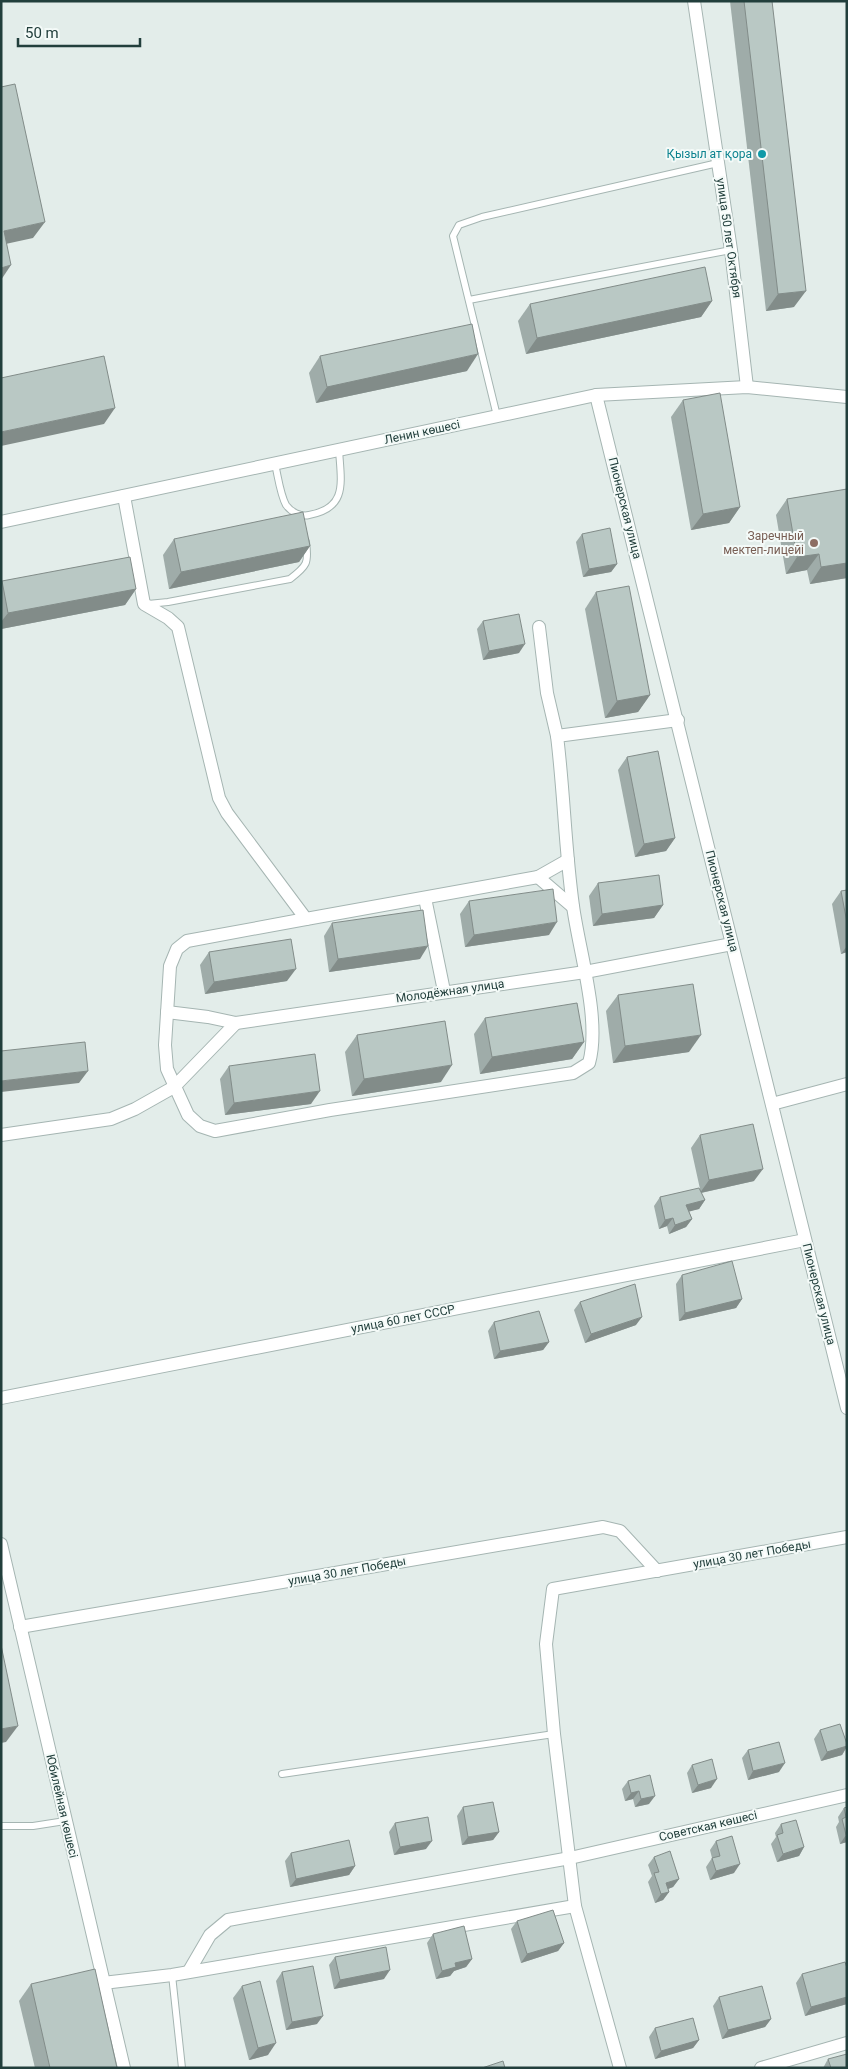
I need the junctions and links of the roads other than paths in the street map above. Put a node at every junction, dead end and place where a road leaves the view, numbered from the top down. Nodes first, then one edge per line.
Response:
1 (694, 1) edge
2 (718, 163) junction
3 (731, 250) junction
4 (469, 300) junction
5 (748, 386) junction
6 (596, 395) junction
7 (847, 397) edge
8 (497, 416) junction
9 (339, 450) junction
10 (275, 464) junction
11 (124, 496) junction
12 (303, 517) junction
13 (1, 522) edge
14 (304, 525) edge
15 (305, 534) edge
16 (144, 604) junction
17 (539, 627) dead end
18 (678, 720) junction
19 (556, 736) junction
20 (568, 860) junction
21 (538, 877) junction
22 (425, 898) junction
23 (573, 907) junction
24 (306, 919) junction
25 (732, 944) junction
26 (585, 972) junction
27 (444, 991) junction
28 (167, 1012) junction
29 (236, 1024) junction
30 (847, 1084) edge
31 (174, 1087) junction
32 (772, 1104) junction
33 (1, 1135) edge
34 (805, 1240) junction
35 (1, 1398) edge
36 (847, 1408) edge
37 (847, 1537) edge
38 (1, 1544) edge
39 (657, 1571) junction
40 (20, 1627) junction
41 (554, 1734) junction
42 (282, 1774) dead end
43 (847, 1795) edge
44 (65, 1820) junction
45 (1, 1826) edge
46 (570, 1858) junction
47 (575, 1906) junction
48 (189, 1971) junction
49 (172, 1975) junction
50 (103, 1982) junction
51 (847, 2044) edge
52 (124, 2068) edge
53 (182, 2068) edge
54 (620, 2068) edge
55 (761, 2068) edge

1 - 2 street, улица 50 лет Октября
2 - 3 street, улица 50 лет Октября
2 - 4 lane
3 - 4 lane
3 - 5 street, улица 50 лет Октября
4 - 8 lane
5 - 6 street, Ленин көшесі
5 - 7 street, Ленин көшесі
6 - 8 street, Ленин көшесі
6 - 18 street, Пионерская улица
8 - 9 street, Ленин көшесі
9 - 10 street, Ленин көшесі
9 - 12 lane
10 - 11 street, Ленин көшесі
10 - 12 lane
11 - 13 street, Ленин көшесі
11 - 16 street
12 - 14 lane
15 - 16 lane
16 - 24 street
17 - 19 street
18 - 19 street
18 - 25 street, Пионерская улица
19 - 20 street
20 - 21 street
20 - 23 street
21 - 22 street
21 - 23 street
22 - 24 street
22 - 27 street
23 - 26 street
24 - 28 street
25 - 26 street, Молодёжная улица
25 - 32 street, Пионерская улица
26 - 27 street, Молодёжная улица
26 - 31 street
27 - 29 street, Молодёжная улица
28 - 29 street, Молодёжная улица
28 - 31 street
29 - 31 street
30 - 32 street
31 - 33 street
32 - 34 street, Пионерская улица
34 - 35 street, улица 60 лет СССР
34 - 36 street, Пионерская улица
37 - 39 street, улица 30 лет Победы
38 - 40 street, Юбилейная көшесі
39 - 40 street, улица 30 лет Победы
39 - 41 street, улица 30 лет Победы
40 - 44 street, Юбилейная көшесі
41 - 42 lane
41 - 46 street
43 - 46 street, Советская көшесі
44 - 45 lane
44 - 50 street, Юбилейная көшесі
46 - 47 street
46 - 48 street, Советская көшесі
47 - 48 street
47 - 54 street
48 - 49 street
49 - 50 street
49 - 53 lane
50 - 52 street, Юбилейная көшесі
51 - 55 street

